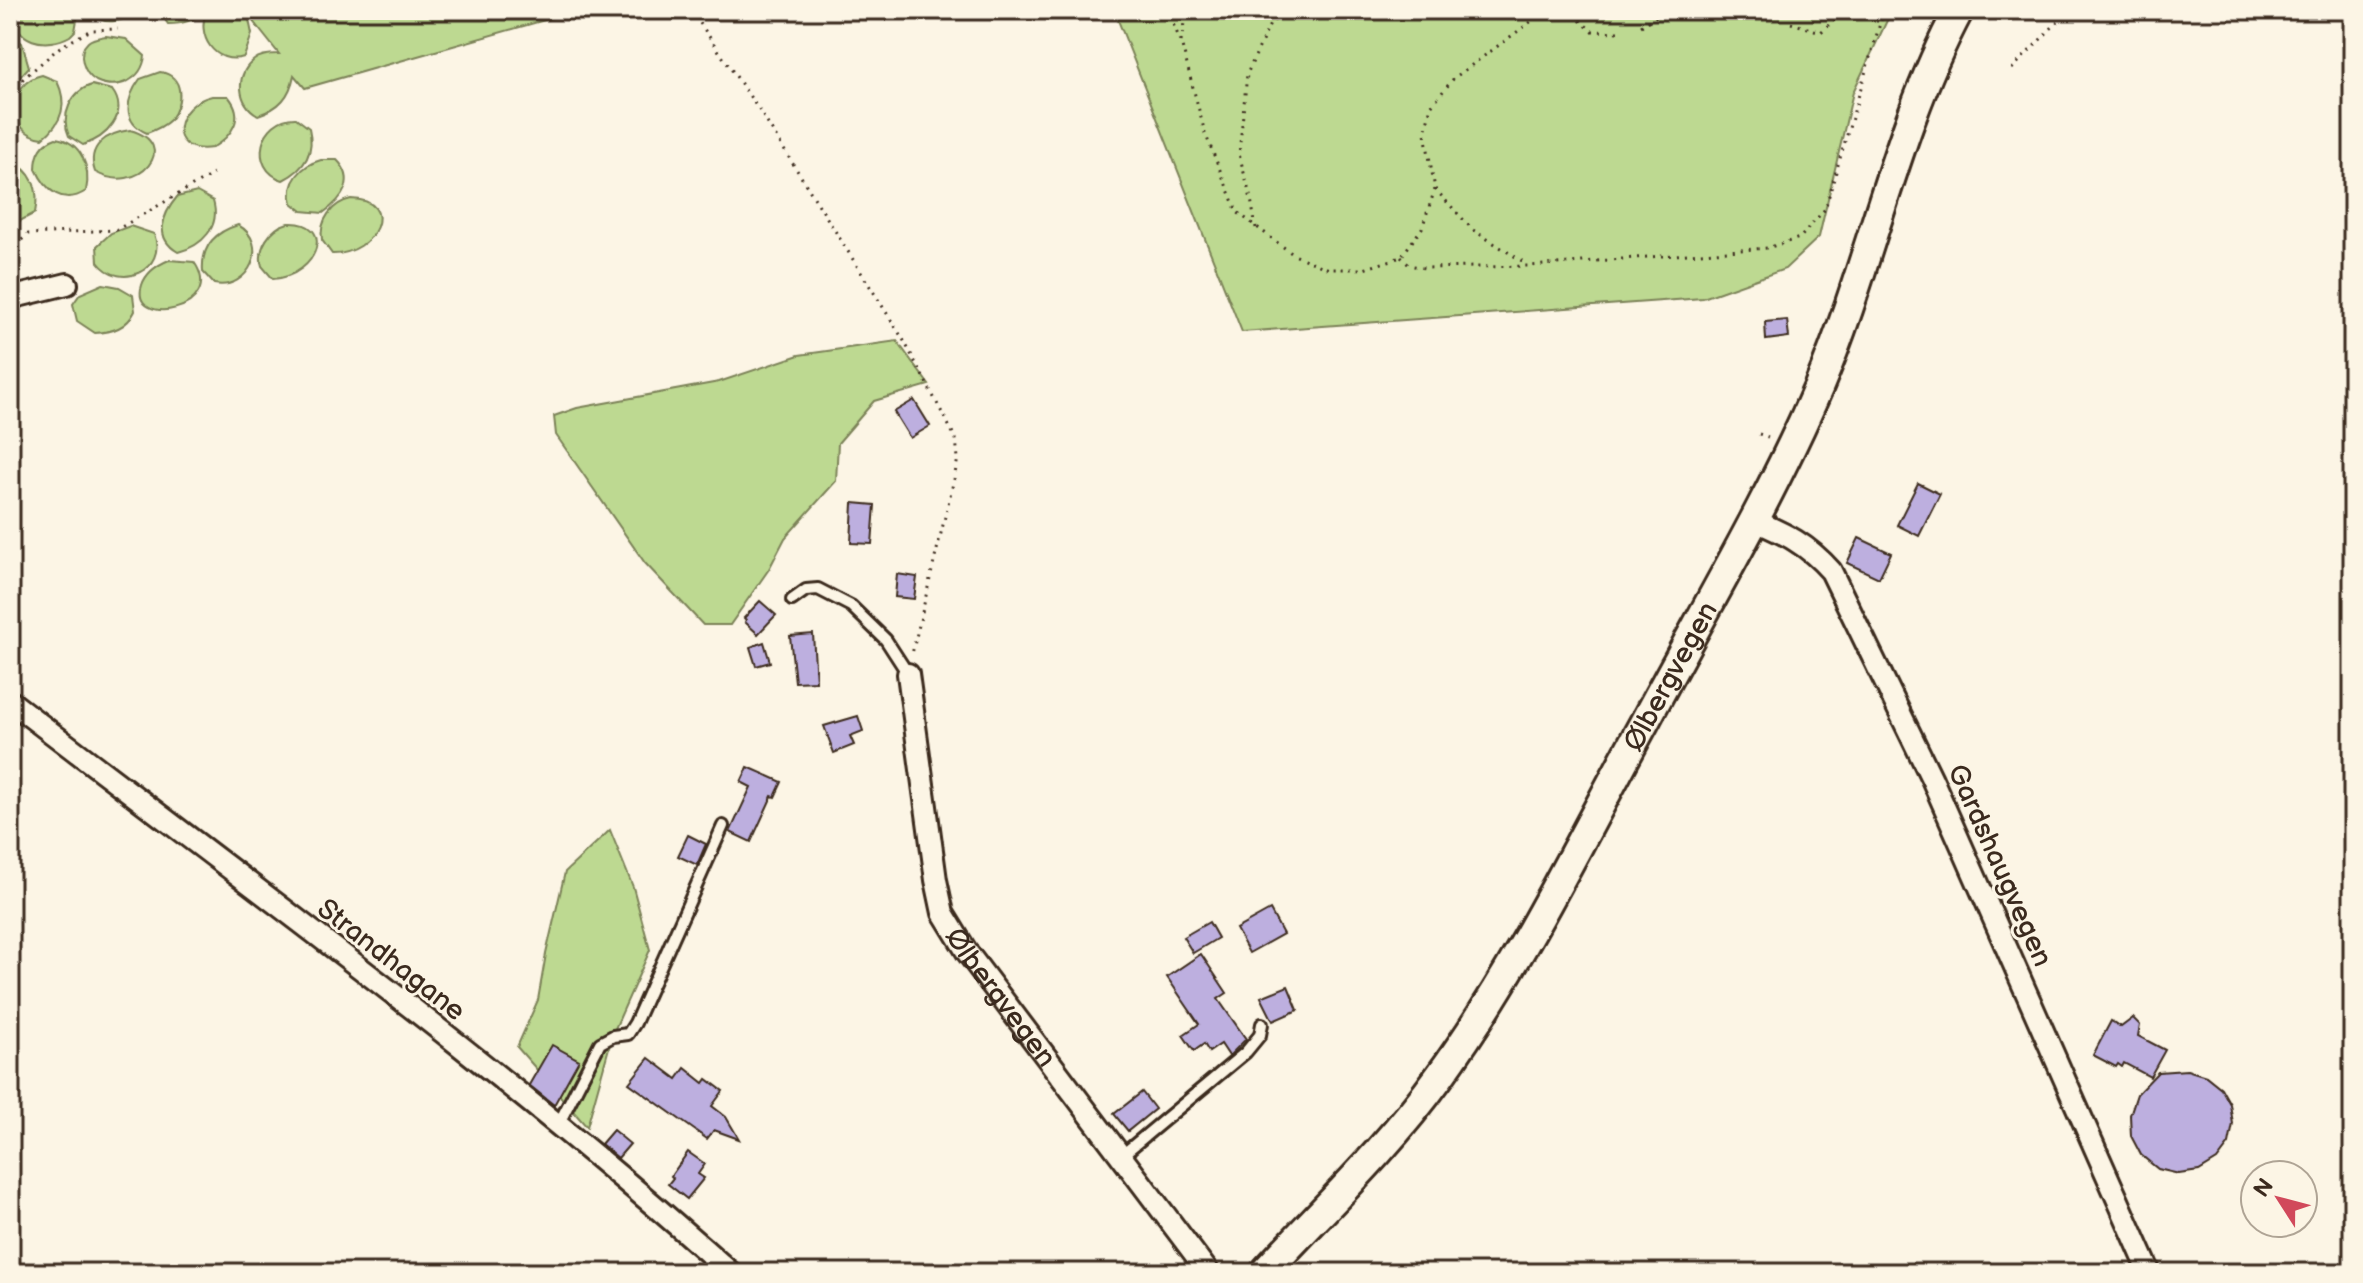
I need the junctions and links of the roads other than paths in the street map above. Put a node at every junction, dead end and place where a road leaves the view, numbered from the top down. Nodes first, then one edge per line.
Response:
1 (1959, 10) edge
2 (67, 284) dead end
3 (10, 298) edge
4 (1753, 520) junction
5 (792, 600) dead end
6 (908, 674) joint
7 (10, 701) edge
8 (723, 826) dead end
9 (1262, 1024) dead end
10 (558, 1125) junction
11 (1121, 1156) junction
12 (731, 1273) edge
13 (1209, 1273) edge
14 (1264, 1273) edge
15 (2150, 1273) edge

1 - 4 main road, Ølbergvegen
2 - 3 street
4 - 14 main road, Ølbergvegen
4 - 15 street, Gardshaugvegen
5 - 6 lane
6 - 11 street, Ølbergvegen
7 - 10 street, Strandhagane
8 - 10 lane
9 - 11 lane
10 - 12 street, Strandhagane
11 - 13 street, Ølbergvegen

